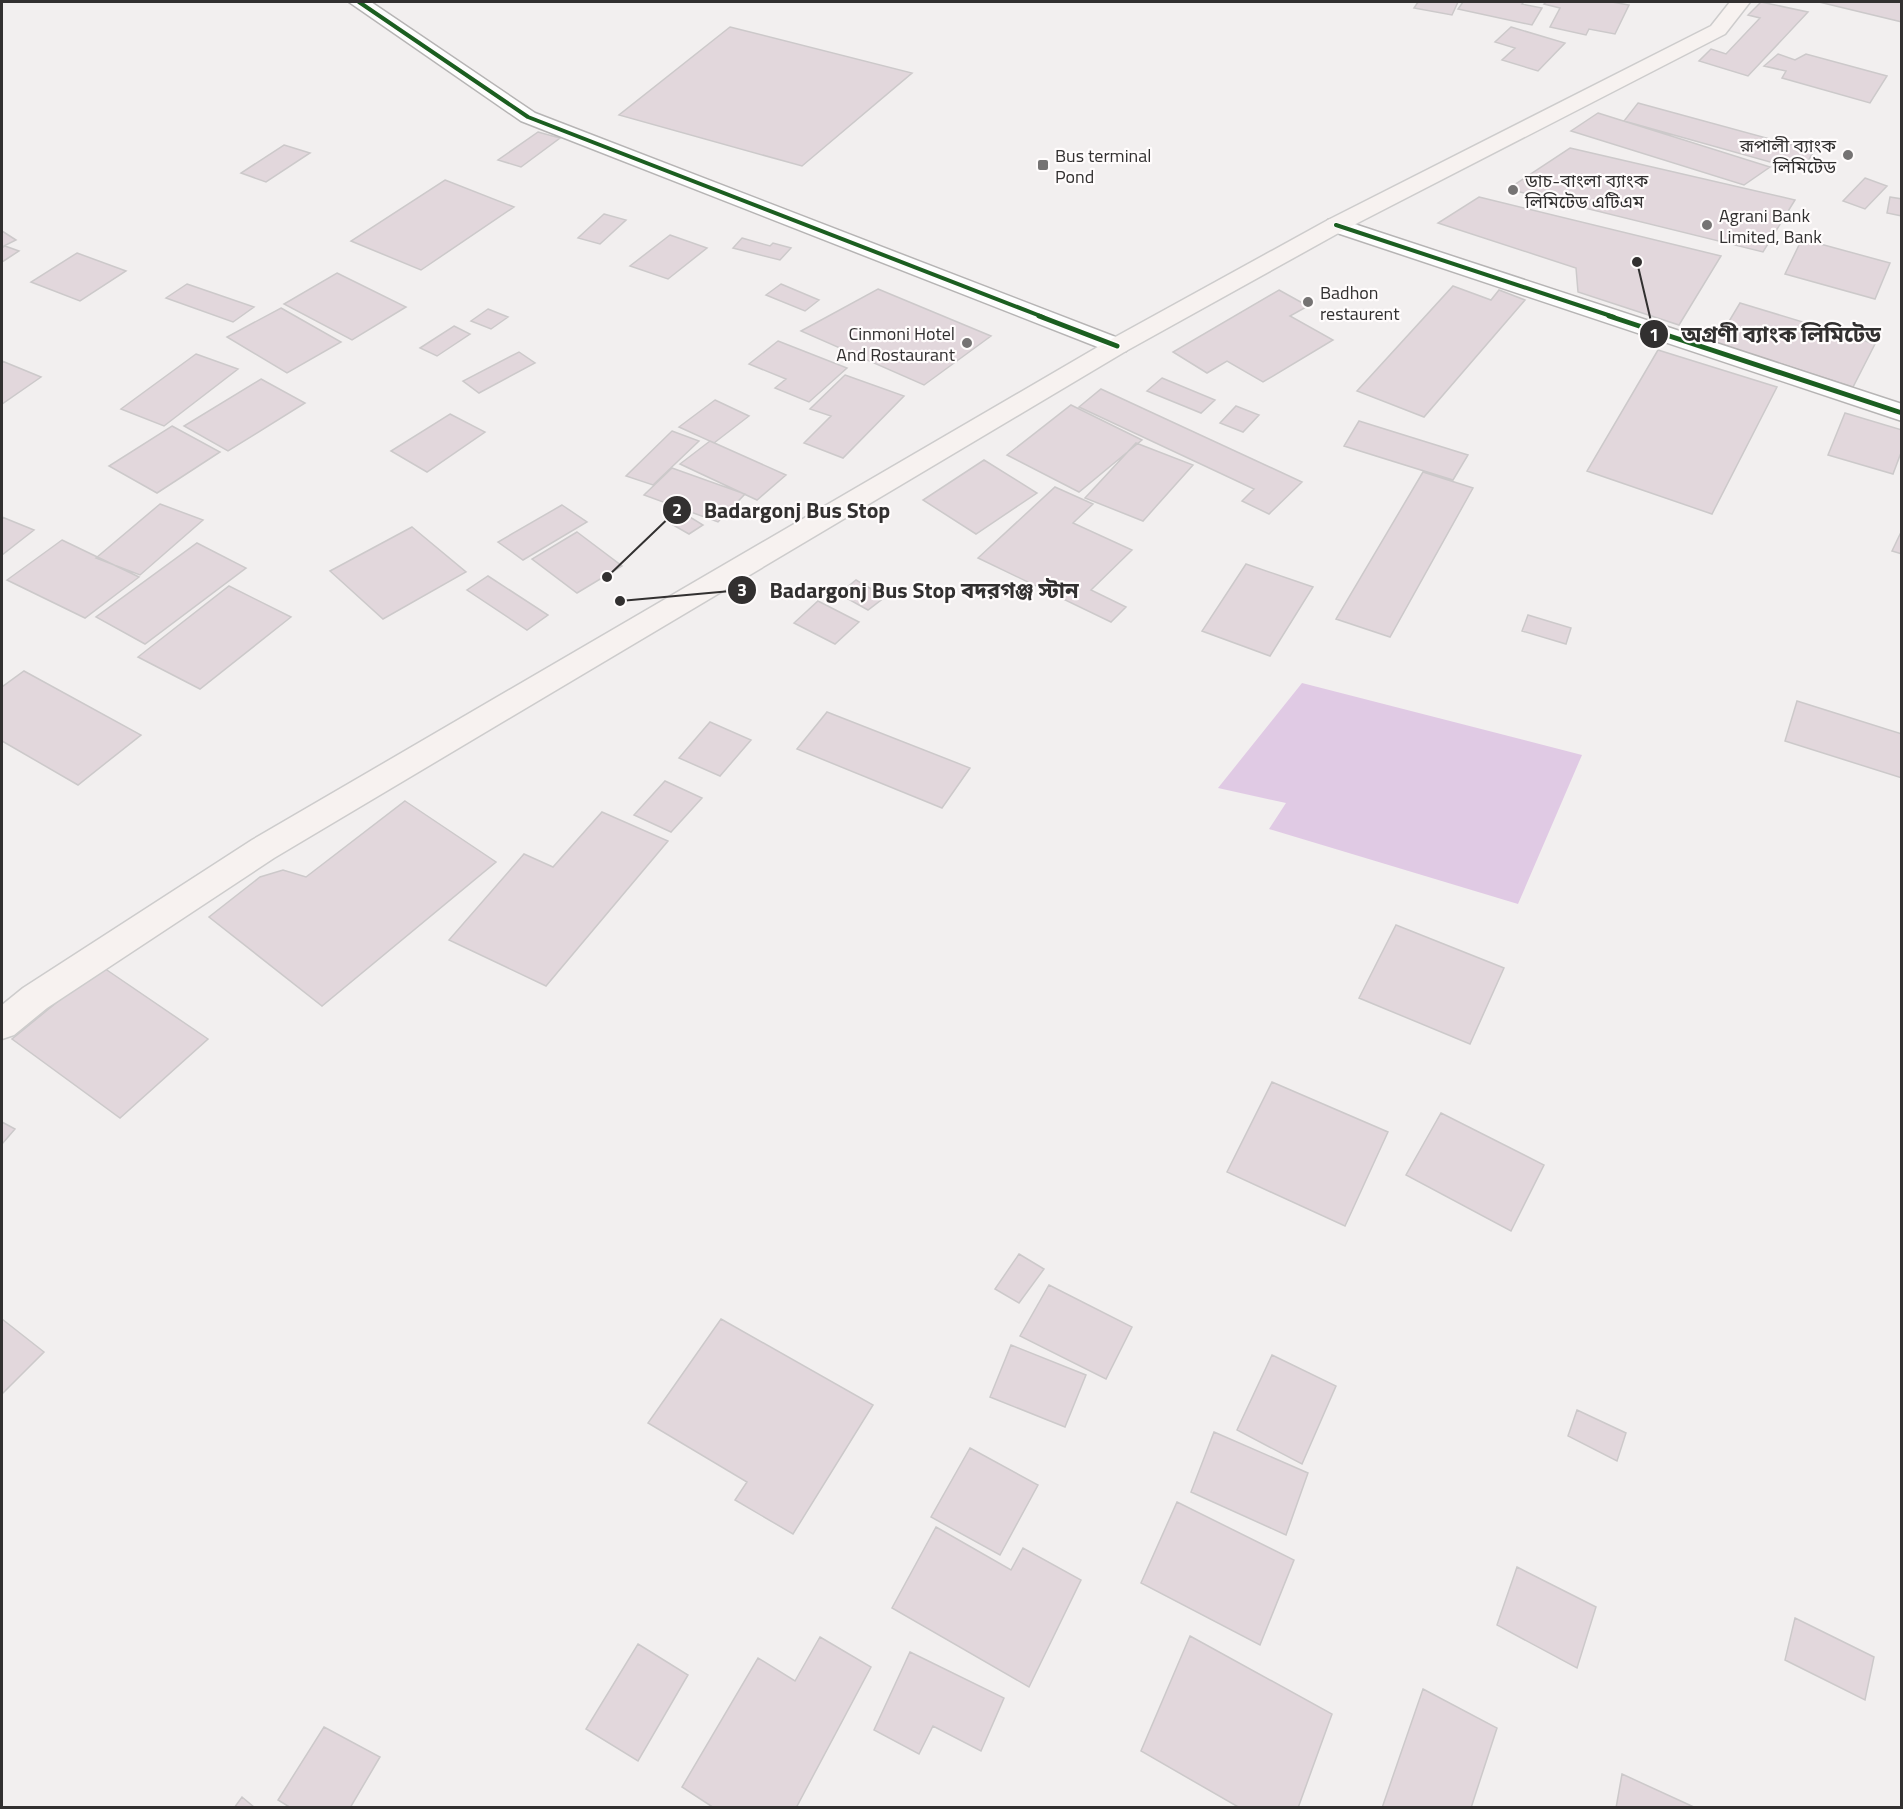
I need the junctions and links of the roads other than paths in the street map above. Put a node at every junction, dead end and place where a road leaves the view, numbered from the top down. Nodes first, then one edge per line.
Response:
1 (358, 2) edge
2 (1740, 2) edge
3 (1336, 225) junction
4 (1117, 346) junction
5 (1902, 413) edge
6 (2, 1025) edge

1 - 4 street
2 - 3 main road
3 - 4 main road
3 - 5 street
4 - 6 main road

